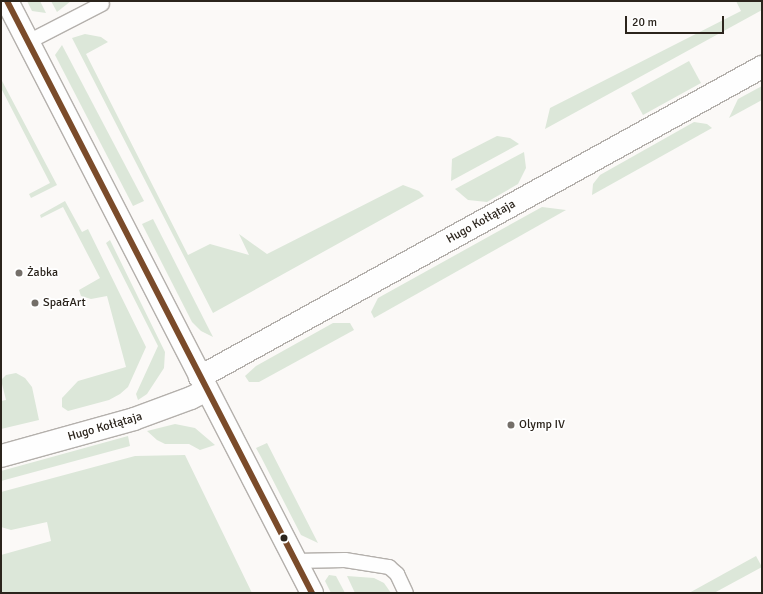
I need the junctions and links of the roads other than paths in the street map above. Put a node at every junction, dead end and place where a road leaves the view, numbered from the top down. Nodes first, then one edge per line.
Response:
1 (7, 1) edge
2 (102, 4) dead end
3 (28, 42) junction
4 (762, 67) edge
5 (203, 383) junction
6 (1, 456) edge
7 (295, 561) junction
8 (312, 593) edge
9 (406, 593) edge

1 - 3 street
2 - 3 lane
3 - 5 street
4 - 5 street, Hugo Kołłątaja
5 - 6 street, Hugo Kołłątaja
5 - 7 street
7 - 8 street
7 - 9 lane

